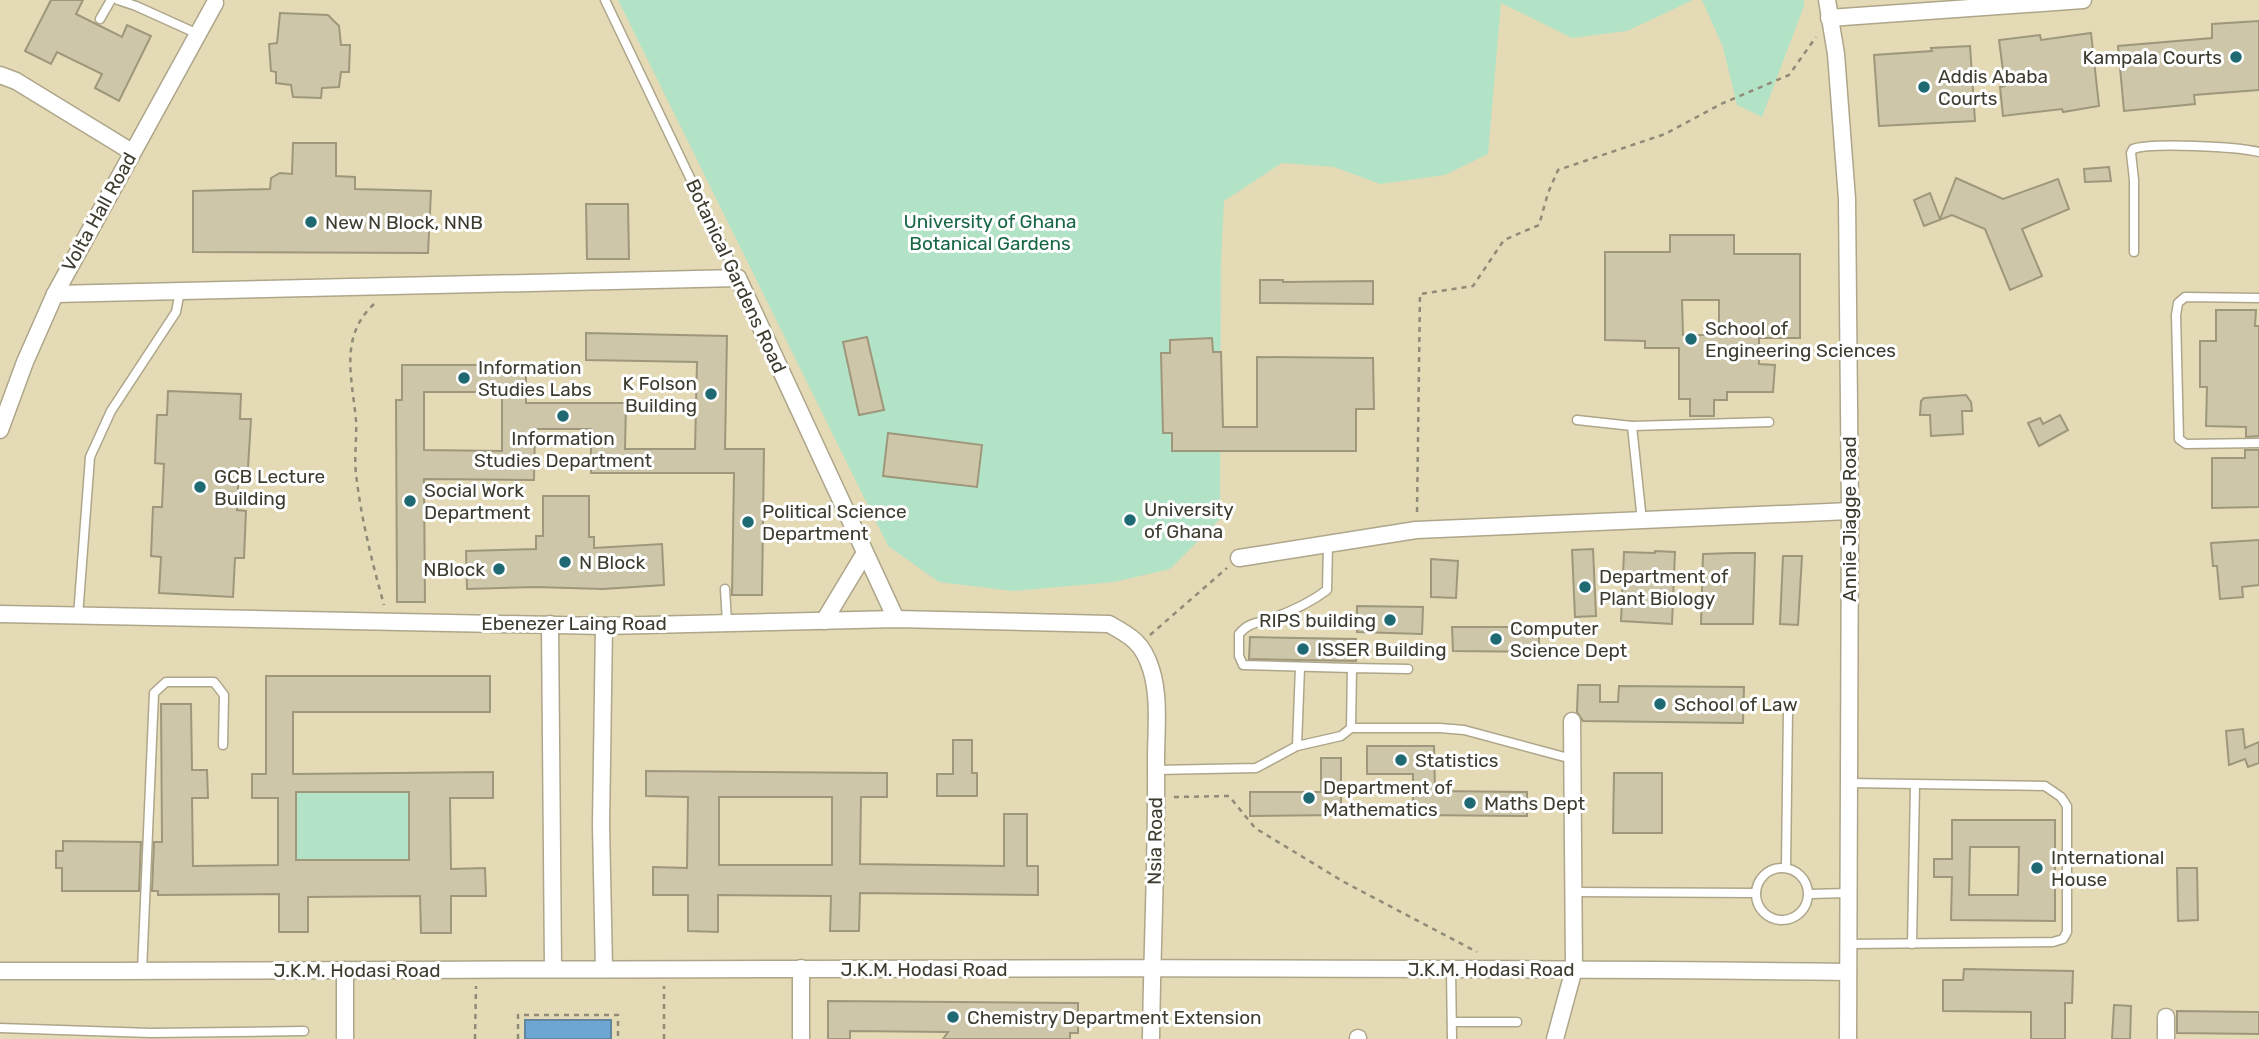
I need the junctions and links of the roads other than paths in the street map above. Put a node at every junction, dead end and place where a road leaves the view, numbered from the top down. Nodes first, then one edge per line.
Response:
1 (111, 0) edge
2 (118, 0) edge
3 (605, 0) edge
4 (1827, 0) edge
5 (2083, 0) edge
6 (215, 3) dead end
7 (1829, 18) junction
8 (100, 19) dead end
9 (198, 34) junction
10 (0, 75) edge
11 (132, 152) junction
12 (2259, 152) edge
13 (2134, 251) dead end
14 (738, 278) junction
15 (180, 291) junction
16 (55, 294) junction
17 (2259, 298) edge
18 (1577, 420) dead end
19 (1769, 422) dead end
20 (1632, 426) junction
21 (0, 430) edge
22 (2259, 443) edge
23 (1850, 511) junction
24 (1642, 521) junction
25 (1328, 545) junction
26 (865, 553) junction
27 (1239, 558) road end
28 (725, 589) dead end
29 (0, 614) edge
30 (78, 616) junction
31 (896, 619) junction
32 (824, 621) junction
33 (727, 622) junction
34 (550, 624) junction
35 (604, 625) junction
36 (1141, 645) joint
37 (1300, 667) junction
38 (1352, 668) junction
39 (1408, 669) dead end
40 (1787, 709) dead end
41 (1572, 721) dead end
42 (1351, 728) junction
43 (223, 745) dead end
44 (1297, 746) junction
45 (1572, 758) junction
46 (1156, 770) junction
47 (1848, 783) junction
48 (1915, 785) junction
49 (1786, 868) junction
50 (1574, 892) junction
51 (1756, 894) junction
52 (1809, 894) junction
53 (1848, 894) junction
54 (1848, 944) junction
55 (1912, 944) junction
56 (553, 968) junction
57 (801, 968) junction
58 (604, 969) junction
59 (1451, 969) junction
60 (1574, 969) junction
61 (345, 970) junction
62 (1152, 970) junction
63 (0, 971) edge
64 (142, 971) junction
65 (1848, 972) junction
66 (2166, 1017) dead end
67 (1452, 1022) junction
68 (1517, 1022) dead end
69 (0, 1028) edge
70 (304, 1031) dead end
71 (41, 1035) edge
72 (345, 1039) edge
73 (801, 1039) edge
74 (1151, 1039) edge
75 (1452, 1039) edge
76 (1555, 1039) edge
77 (1848, 1039) edge
78 (2166, 1039) edge

1 - 8 lane
2 - 9 lane
3 - 14 lane, Botanical Gardens Road
4 - 7 street, Annie Jiagge Road
5 - 7 street
6 - 9 street, Volta Hall Road
7 - 23 street, Annie Jiagge Road
9 - 11 street, Volta Hall Road
10 - 11 street
11 - 16 street, Volta Hall Road
12 - 13 lane
14 - 15 street
14 - 26 street, Botanical Gardens Road
15 - 16 street
15 - 30 lane
16 - 21 street, Volta Hall Road
17 - 22 lane
18 - 20 lane
19 - 20 lane
20 - 24 lane
23 - 24 street
23 - 47 street, Annie Jiagge Road
24 - 25 street
25 - 27 street
25 - 37 lane
26 - 31 street, Botanical Gardens Road
26 - 32 street
28 - 33 lane
29 - 30 street, Ebenezer Laing Road
30 - 34 street, Ebenezer Laing Road
31 - 32 street, Ebenezer Laing Road
31 - 36 street, Ebenezer Laing Road
32 - 33 street, Ebenezer Laing Road
33 - 35 street, Ebenezer Laing Road
34 - 35 street, Ebenezer Laing Road
34 - 56 street
35 - 58 street
36 - 46 street, Nsia Road
37 - 38 lane
37 - 44 lane
38 - 39 lane
38 - 42 lane
40 - 49 lane
41 - 45 street
42 - 44 lane
42 - 45 lane
43 - 64 lane
44 - 46 lane
45 - 50 street
46 - 62 street, Nsia Road
47 - 48 lane
47 - 53 street, Annie Jiagge Road
48 - 55 lane
48 - 55 lane
49 - 51 lane
49 - 52 lane
50 - 51 lane
50 - 60 street
51 - 52 lane
52 - 53 lane
53 - 54 street, Annie Jiagge Road
54 - 55 lane
54 - 65 street, Annie Jiagge Road
56 - 58 street, J.K.M. Hodasi Road
56 - 61 street, J.K.M. Hodasi Road
57 - 58 street, J.K.M. Hodasi Road
57 - 62 street, J.K.M. Hodasi Road
57 - 73 street
59 - 60 street, J.K.M. Hodasi Road
59 - 62 street, J.K.M. Hodasi Road
59 - 67 lane
60 - 65 street, J.K.M. Hodasi Road
60 - 76 street
61 - 64 street, J.K.M. Hodasi Road
61 - 72 street
62 - 74 street, Nsia Road
63 - 64 street, J.K.M. Hodasi Road
65 - 77 street, Annie Jiagge Road
66 - 78 street
67 - 68 lane
67 - 75 lane
69 - 71 lane
70 - 71 lane

